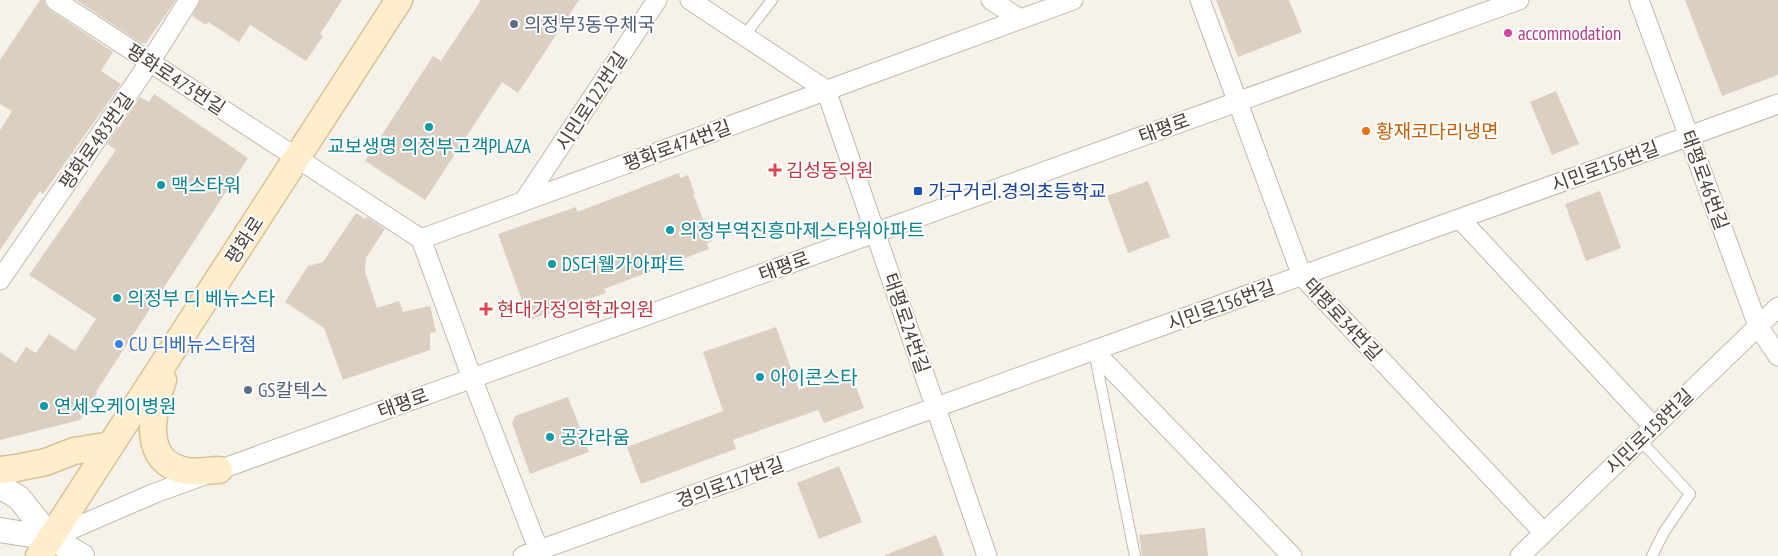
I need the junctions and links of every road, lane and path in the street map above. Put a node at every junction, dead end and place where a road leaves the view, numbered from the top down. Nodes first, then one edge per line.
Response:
1 (55, 0) edge
2 (189, 0) edge
3 (399, 0) edge
4 (657, 0) edge
5 (690, 0) edge
6 (772, 0) edge
7 (991, 0) edge
8 (1073, 0) edge
9 (1200, 0) edge
10 (1519, 0) edge
11 (1639, 0) edge
12 (1020, 20) junction
13 (744, 36) junction
14 (150, 62) junction
15 (826, 90) junction
16 (1238, 101) junction
17 (1778, 104) edge
18 (1689, 136) junction
19 (296, 158) junction
20 (524, 201) junction
21 (1460, 219) junction
22 (875, 232) junction
23 (421, 239) junction
24 (1302, 276) junction
25 (0, 280) edge
26 (1778, 307) edge
27 (1758, 326) junction
28 (176, 345) junction
29 (1094, 351) junction
30 (1778, 356) edge
31 (472, 378) junction
32 (936, 408) junction
33 (1654, 427) junction
34 (1640, 440) junction
35 (111, 445) junction
36 (0, 470) edge
37 (219, 470) junction
38 (0, 486) edge
39 (0, 530) edge
40 (1544, 533) junction
41 (45, 547) edge
42 (535, 554) edge
43 (82, 556) edge
44 (987, 556) edge
45 (1135, 556) edge
46 (1292, 556) edge
47 (1520, 556) edge
48 (1652, 556) edge

1 - 14 street, 평화로473번길
2 - 14 street, 평화로483번길
3 - 19 main road, 평화로
4 - 20 street, 시민로122번길
5 - 13 street
6 - 13 lane
7 - 12 street
8 - 12 street, 평화로474번길
9 - 16 street, 태평로34번길
10 - 16 street, 태평로
11 - 18 street, 태평로46번길
12 - 15 street, 평화로474번길
13 - 15 street
14 - 19 street, 평화로473번길
14 - 25 street, 평화로483번길
15 - 20 street, 평화로474번길
15 - 22 street, 태평로24번길
16 - 22 street, 태평로
16 - 24 street, 태평로34번길
17 - 18 street, 시민로156번길
18 - 21 street, 시민로156번길
18 - 27 street, 태평로46번길
19 - 23 street
19 - 28 main road, 평화로
20 - 23 street, 평화로474번길
21 - 24 street, 시민로156번길
21 - 33 street
22 - 31 street, 태평로
22 - 32 street, 태평로24번길
23 - 31 street
24 - 29 street, 시민로156번길
24 - 40 street, 태평로34번길
26 - 27 street, 시민로158번길
27 - 30 street, 태평로46번길
27 - 33 street, 시민로158번길
28 - 35 main road, 평화로
28 - 37 main road
29 - 32 street, 시민로156번길
29 - 45 lane
29 - 46 street
31 - 37 street, 태평로
31 - 42 street
32 - 42 street, 경의로117번길
32 - 44 street, 태평로24번길
33 - 34 street, 시민로158번길
34 - 40 street, 시민로158번길
34 - 48 lane
35 - 36 main road
35 - 41 main road, 평화로
37 - 41 street, 태평로
38 - 41 street
39 - 41 street
40 - 47 street, 시민로158번길
41 - 43 street

